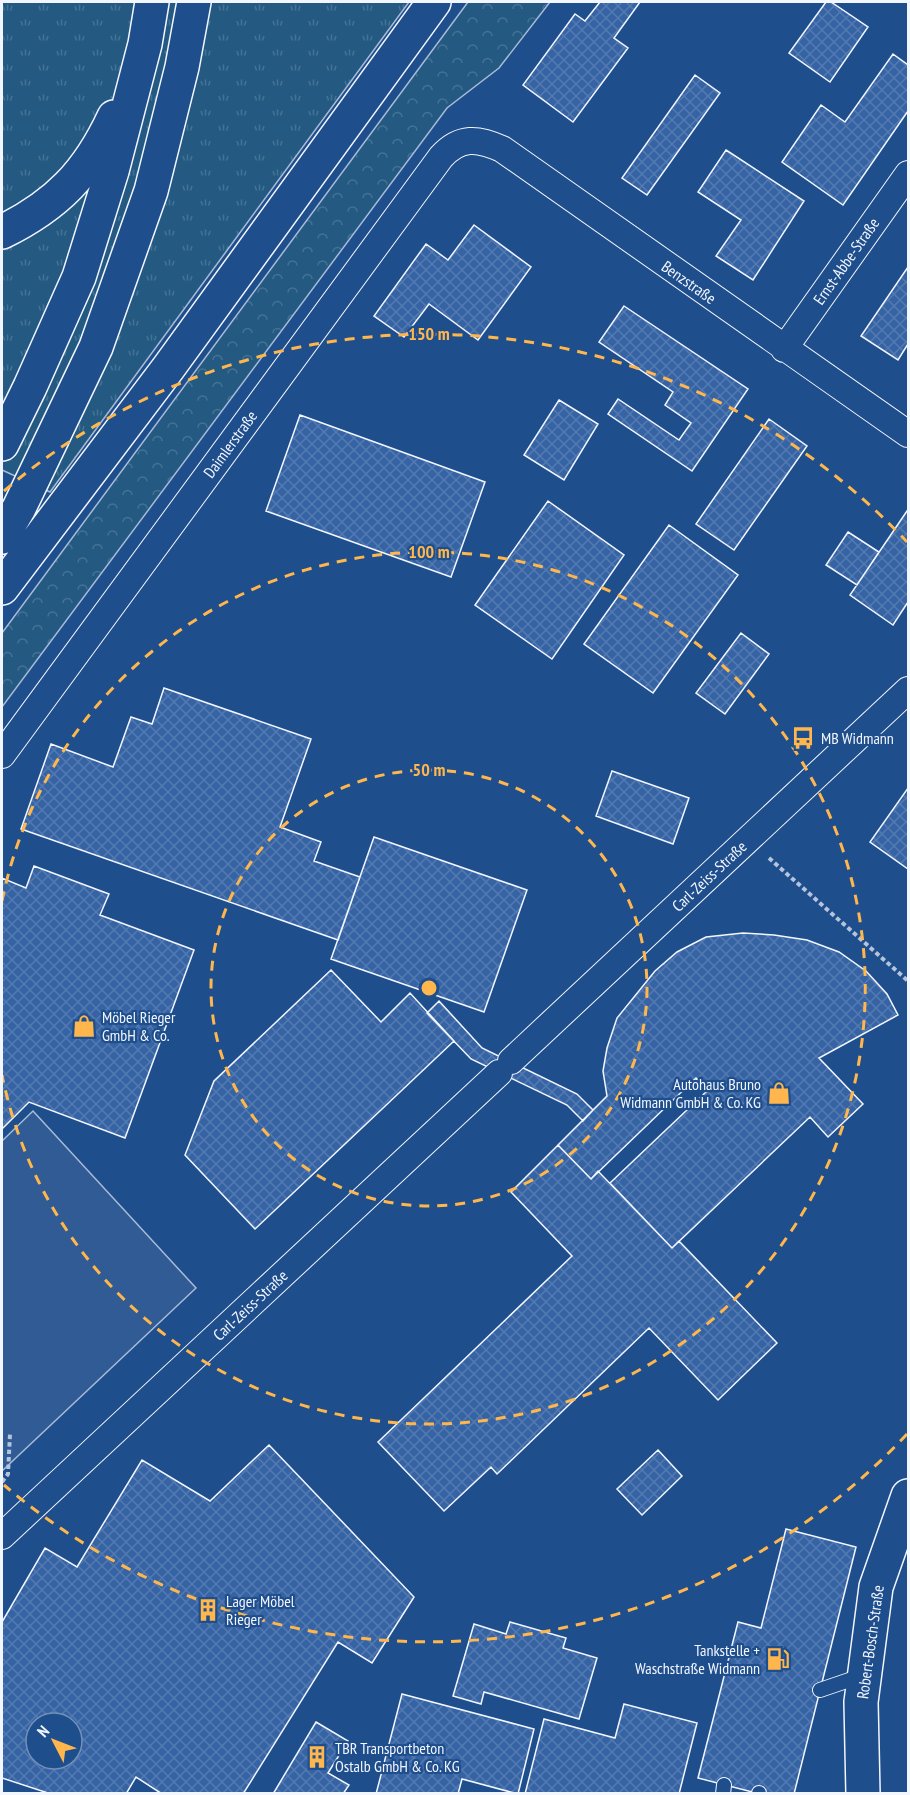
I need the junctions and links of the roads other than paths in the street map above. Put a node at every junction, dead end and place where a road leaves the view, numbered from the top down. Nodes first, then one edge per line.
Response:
1 (152, 2) edge
2 (194, 2) edge
3 (434, 2) edge
4 (145, 44) junction
5 (466, 141) joint
6 (909, 174) edge
7 (2, 232) edge
8 (784, 349) junction
9 (909, 434) edge
10 (2, 444) edge
11 (2, 537) edge
12 (2, 588) edge
13 (909, 690) edge
14 (2, 755) edge
15 (909, 1496) edge
16 (2, 1536) edge
17 (864, 1675) junction
18 (820, 1689) dead end
19 (863, 1794) edge

1 - 4 main road
2 - 11 main road
3 - 12 main road
4 - 7 main road
4 - 10 main road
5 - 8 street, Benzstraße
5 - 14 street, Daimlerstraße
6 - 8 street, Ernst-Abbe-Straße
8 - 9 street, Benzstraße
13 - 16 street, Carl-Zeiss-Straße
15 - 17 main road, Robert-Bosch-Straße
17 - 18 lane
17 - 19 main road, Robert-Bosch-Straße

